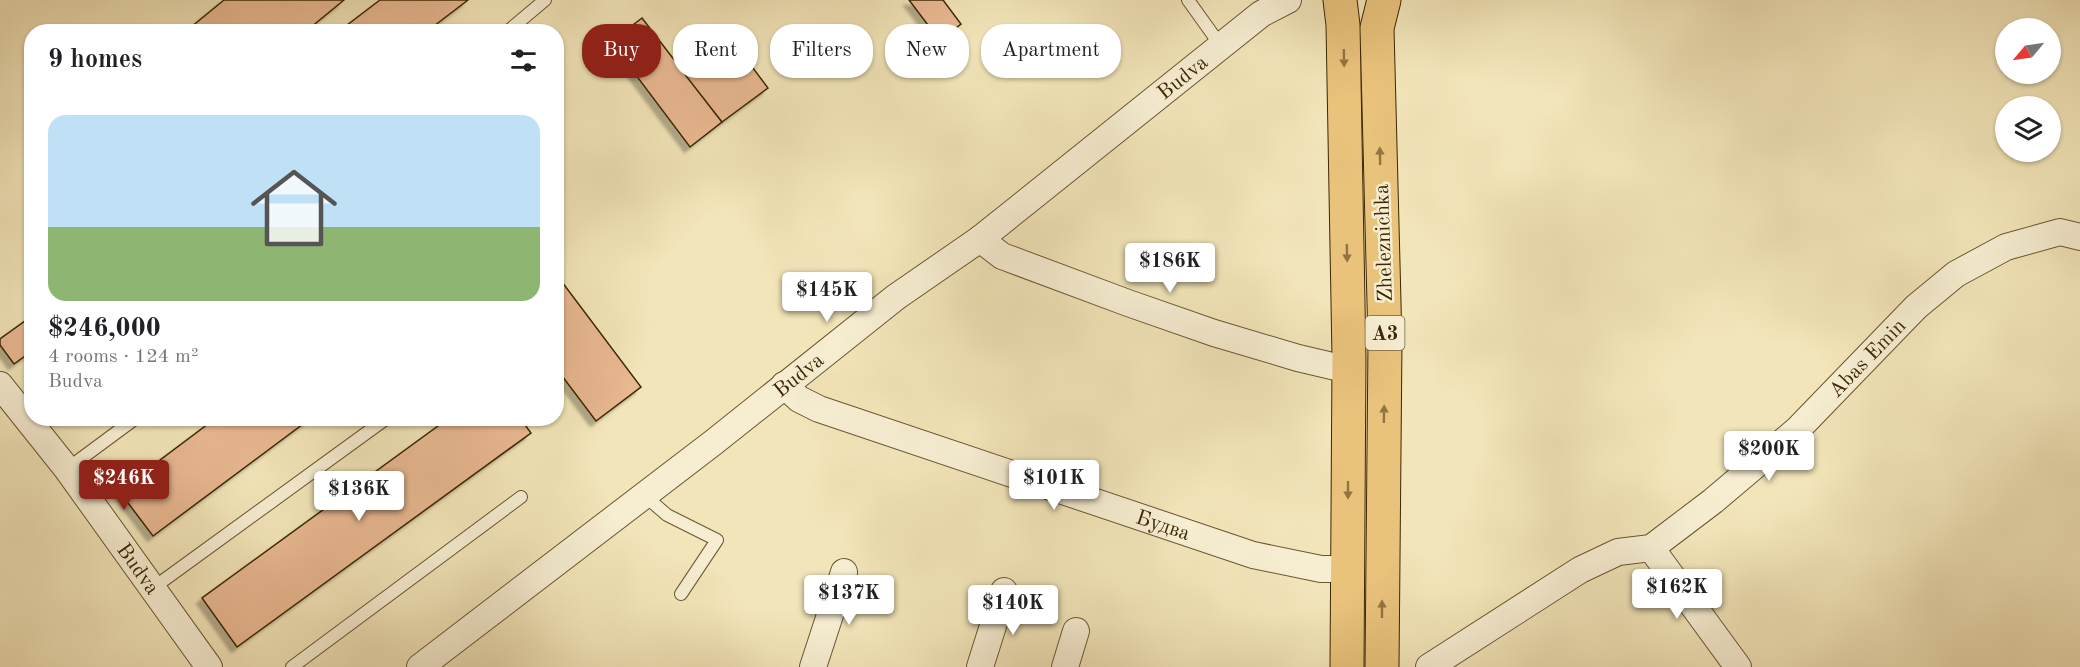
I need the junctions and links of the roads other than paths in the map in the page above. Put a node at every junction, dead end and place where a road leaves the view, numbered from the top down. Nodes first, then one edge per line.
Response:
1 (545, 0) edge
2 (1188, 0) edge
3 (1288, 0) edge
4 (1340, 0) edge
5 (1351, 0) edge
6 (1371, 0) edge
7 (1384, 0) edge
8 (1267, 7) edge
9 (516, 24) edge
10 (1221, 46) junction
11 (2080, 237) edge
12 (980, 239) junction
13 (1349, 370) junction
14 (0, 385) edge
15 (784, 385) junction
16 (24, 415) edge
17 (33, 426) edge
18 (125, 426) edge
19 (376, 426) edge
20 (67, 469) junction
21 (645, 496) junction
22 (521, 497) dead end
23 (1651, 548) junction
24 (1348, 568) junction
25 (844, 572) dead end
26 (153, 588) junction
27 (1004, 591) dead end
28 (681, 594) dead end
29 (1076, 632) dead end
30 (209, 667) edge
31 (292, 667) edge
32 (420, 667) edge
33 (813, 667) edge
34 (980, 667) edge
35 (1065, 667) edge
36 (1347, 667) edge
37 (1382, 667) edge
38 (1429, 667) edge
39 (1738, 667) edge

1 - 9 lane
2 - 10 lane
3 - 8 street, Budva
4 -> 13 main road, Zheleznichka / A3
5 - 6 main road
37 -> 7 main road, Zheleznichka / A3
8 - 10 street, Budva
10 - 12 street, Budva
11 - 23 street, Abas Emin
12 - 13 street
12 - 15 street, Budva
13 -> 24 main road, Zheleznichka / A3
14 - 16 street, Budva
15 - 21 street, Budva
15 - 24 street, Будва
17 - 20 street, Budva
18 - 20 lane
19 - 26 lane
20 - 26 street, Budva
21 - 28 lane
21 - 32 street, Budva
22 - 31 lane
23 - 38 street
23 - 39 street
24 - 36 main road, Zheleznichka / A3
25 - 33 street
26 - 30 street, Budva
27 - 34 street
29 - 35 street

